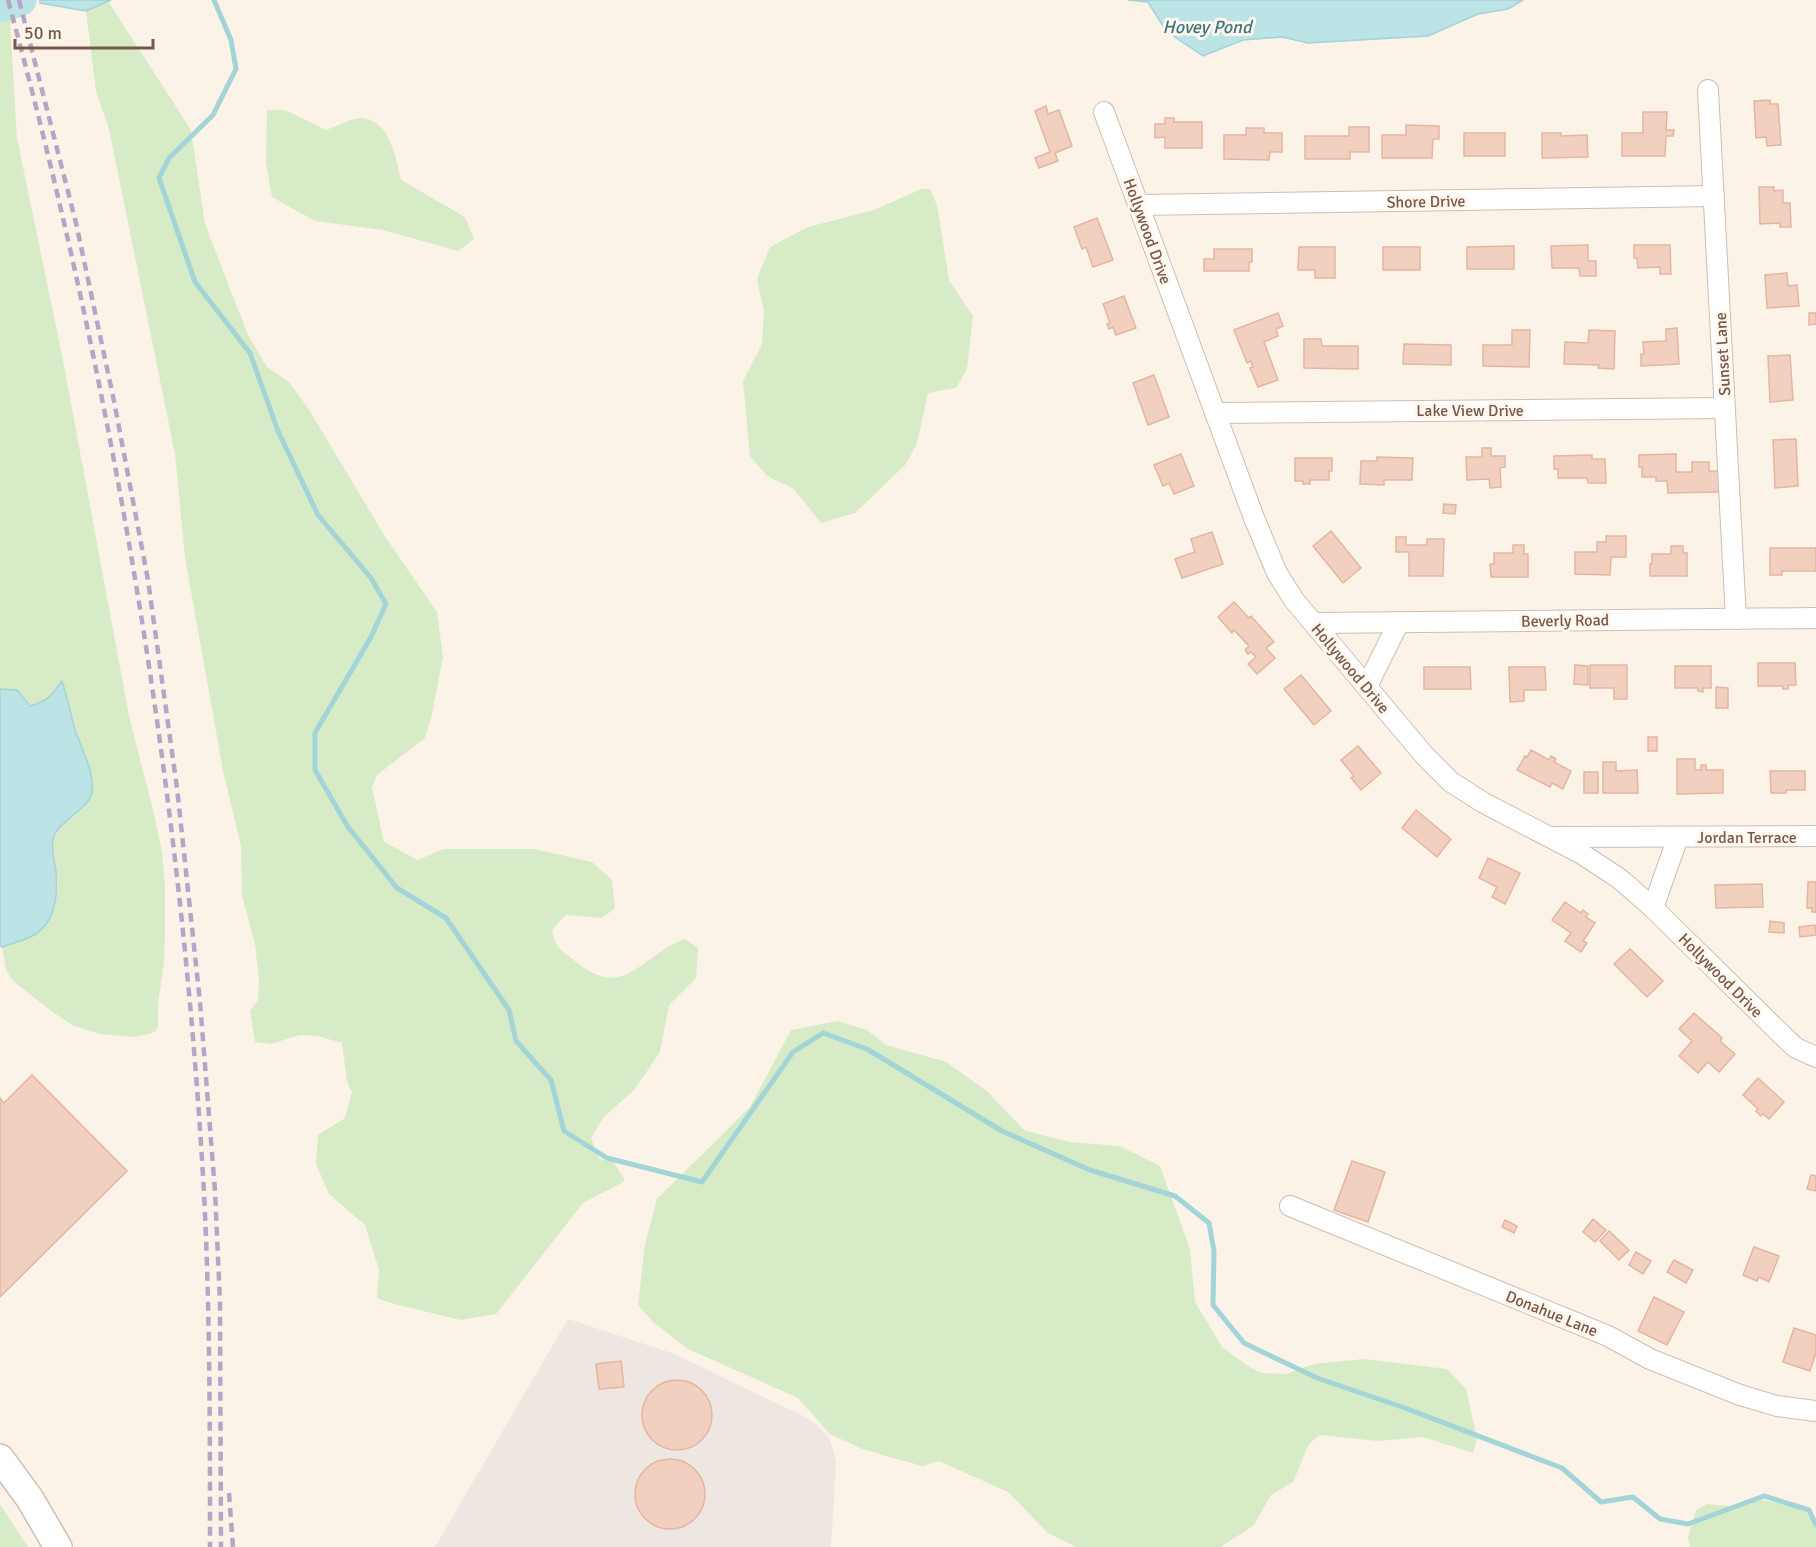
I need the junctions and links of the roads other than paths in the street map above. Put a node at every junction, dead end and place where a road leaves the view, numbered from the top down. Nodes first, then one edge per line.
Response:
1 (1708, 90) dead end
2 (1104, 112) dead end
3 (1714, 196) junction
4 (1138, 205) junction
5 (1725, 408) junction
6 (1215, 412) junction
7 (1816, 618) edge
8 (1736, 619) junction
9 (1400, 622) junction
10 (1314, 623) junction
11 (1366, 686) junction
12 (1816, 836) edge
13 (1551, 837) junction
14 (1678, 837) junction
15 (1653, 908) junction
16 (1816, 1057) edge
17 (1290, 1206) dead end
18 (1816, 1411) edge
19 (0, 1458) edge
20 (58, 1547) edge

1 - 3 street, Sunset Lane
2 - 4 street, Hollywood Drive
3 - 4 street, Shore Drive
3 - 5 street, Sunset Lane
4 - 6 street, Hollywood Drive
5 - 6 street, Lake View Drive
5 - 8 street, Sunset Lane
6 - 10 street, Hollywood Drive
7 - 8 street, Beverly Road
8 - 9 street, Beverly Road
9 - 10 street, Beverly Road
9 - 11 street
10 - 11 street, Hollywood Drive
11 - 13 street, Hollywood Drive
12 - 14 street, Jordan Terrace
13 - 14 street, Jordan Terrace
13 - 15 street, Hollywood Drive
14 - 15 street, Jordan Terrace
15 - 16 street, Hollywood Drive
17 - 18 street, Donahue Lane
19 - 20 street

